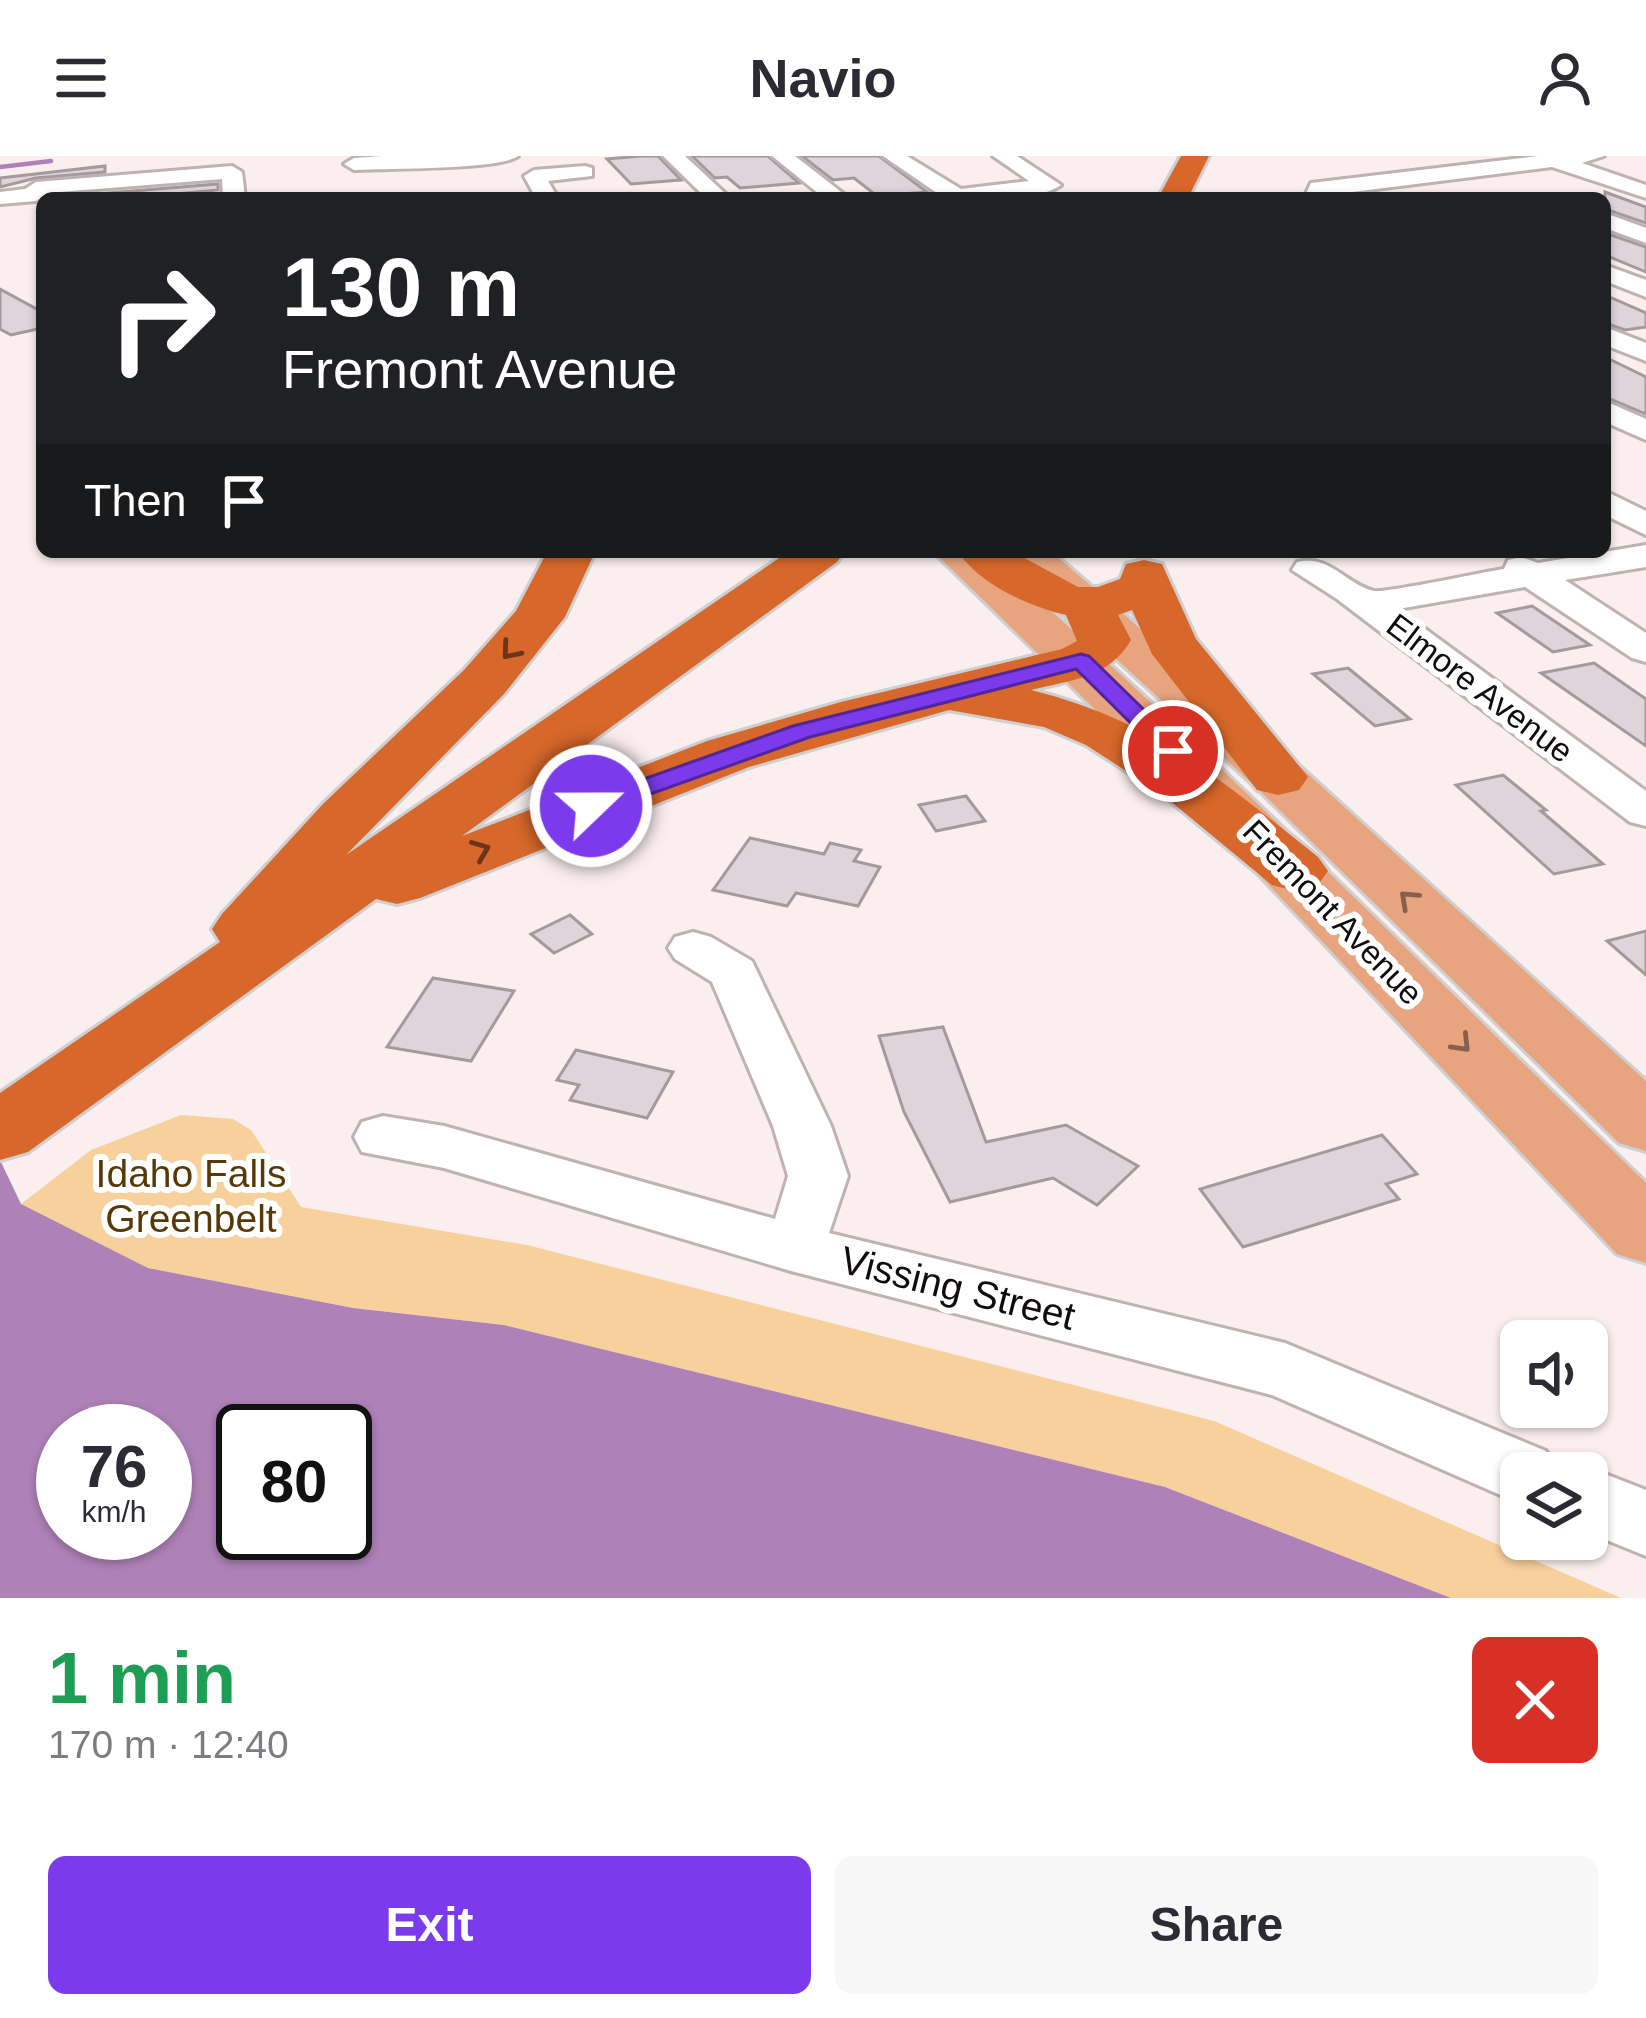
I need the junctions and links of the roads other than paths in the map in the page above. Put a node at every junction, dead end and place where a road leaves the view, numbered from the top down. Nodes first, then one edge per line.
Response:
1 (453, 156) edge
2 (508, 156) edge
3 (521, 156) edge
4 (673, 156) edge
5 (782, 156) edge
6 (893, 156) edge
7 (1003, 156) edge
8 (1195, 156) edge
9 (1594, 156) edge
10 (1558, 159) edge
11 (231, 164) edge
12 (129, 165) edge
13 (355, 166) edge
14 (543, 166) edge
15 (1476, 170) junction
16 (580, 177) edge
17 (1386, 179) junction
18 (40, 188) edge
19 (1527, 190) dead end
20 (712, 192) edge
21 (830, 192) edge
22 (950, 192) edge
23 (1007, 192) edge
24 (1176, 192) edge
25 (1318, 192) edge
26 (1416, 192) edge
27 (1646, 192) edge
28 (0, 198) edge
29 (1611, 222) edge
30 (1646, 236) edge
31 (1611, 337) edge
32 (1646, 353) edge
33 (1611, 413) edge
34 (1646, 431) edge
35 (1611, 505) edge
36 (1646, 525) edge
37 (1646, 556) edge
38 (568, 558) edge
39 (812, 558) edge
40 (967, 558) edge
41 (1018, 558) edge
42 (1506, 558) edge
43 (1146, 564) edge
44 (1310, 570) dead end
45 (1532, 575) junction
46 (1366, 603) junction
47 (1084, 632) junction
48 (1646, 650) edge
49 (919, 700) junction
50 (1278, 777) junction
51 (1646, 812) edge
52 (1295, 871) junction
53 (295, 925) junction
54 (693, 948) dead end
55 (174, 1010) junction
56 (1646, 1124) edge
57 (2, 1131) edge
58 (382, 1137) dead end
59 (1646, 1232) edge
60 (790, 1247) junction
61 (1500, 1464) edge
62 (1608, 1507) edge
63 (1646, 1522) edge

1 - 2 street
1 - 13 street
3 - 14 street
4 - 20 street
5 - 21 street
6 - 22 street
7 - 23 street
8 - 24 highway
9 - 10 street
10 - 15 street
10 - 27 street
11 - 12 street
12 - 18 street
14 - 16 street
15 - 17 street
15 - 19 street
17 - 25 street
17 - 26 street
18 - 28 street
29 - 30 street
31 - 32 street
33 - 34 street
35 - 36 street
37 - 45 street
38 -> 55 highway
39 - 53 highway
40 - 47 main road, Fremont Avenue
41 - 47 main road, Fremont Avenue
42 - 45 street
43 - 47 highway
43 - 50 highway
44 - 46 street, Elmore Avenue
45 - 46 street
45 - 48 street
46 - 51 street, Elmore Avenue
47 - 49 highway
47 - 50 main road, Fremont Avenue
47 - 52 main road, Fremont Avenue
49 - 52 highway
53 -> 49 highway
56 -> 50 main road, Fremont Avenue
52 -> 59 main road, Fremont Avenue
53 - 55 highway
54 - 60 street
55 - 57 highway
58 - 60 street, Vissing Street
60 - 61 street, Vissing Street
62 - 63 street

